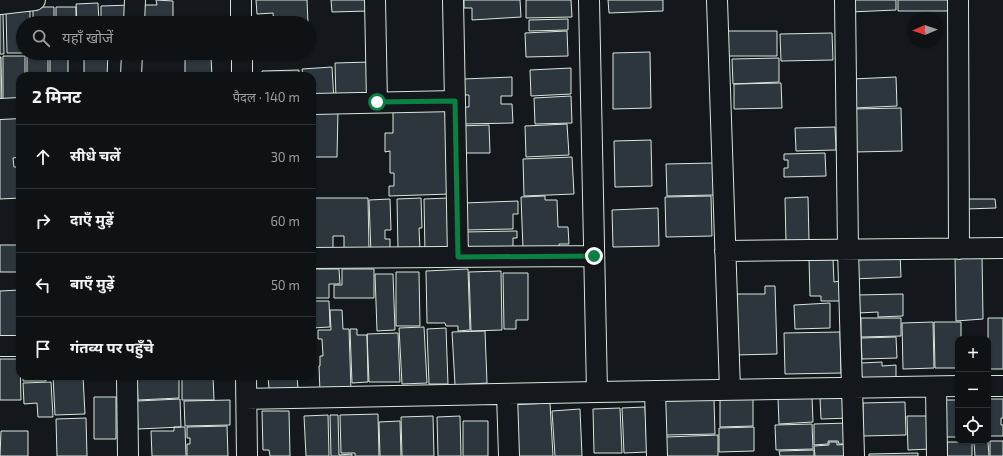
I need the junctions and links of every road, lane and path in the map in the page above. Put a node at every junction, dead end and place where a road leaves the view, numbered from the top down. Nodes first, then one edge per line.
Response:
1 (35, 0) edge
2 (135, 0) edge
3 (241, 0) edge
4 (375, 0) edge
5 (453, 0) edge
6 (589, 0) edge
7 (717, 0) edge
8 (845, 0) edge
9 (958, 0) edge
10 (0, 4) edge
11 (134, 16) edge
12 (241, 16) edge
13 (132, 60) edge
14 (242, 60) edge
15 (131, 72) edge
16 (242, 72) edge
17 (455, 101) junction
18 (377, 102) junction
19 (316, 104) edge
20 (16, 108) edge
21 (0, 109) edge
22 (1003, 248) edge
23 (959, 249) junction
24 (848, 250) junction
25 (725, 251) junction
26 (594, 256) junction
27 (458, 257) junction
28 (316, 258) edge
29 (0, 346) edge
30 (16, 346) edge
31 (127, 380) edge
32 (246, 380) edge
33 (955, 386) edge
34 (991, 386) edge
35 (1003, 386) edge
36 (936, 387) junction
37 (852, 388) junction
38 (730, 390) junction
39 (655, 391) junction
40 (597, 392) junction
41 (507, 394) junction
42 (247, 399) junction
43 (128, 456) edge
44 (247, 456) edge
45 (509, 456) edge
46 (657, 456) edge
47 (854, 456) edge
48 (937, 456) edge

1 - 10 street
2 - 11 street
3 - 12 street
4 - 18 street
5 - 17 street
6 - 26 street
7 - 25 street
8 - 24 street
9 - 23 street
13 - 15 street
14 - 16 street
17 - 18 street
17 - 27 street
18 - 19 street
20 - 21 street
22 - 23 street
23 - 24 street
24 - 25 street
24 - 37 street
25 - 38 street
26 - 27 street
26 - 40 street
27 - 28 street
29 - 30 street
31 - 43 street
32 - 42 street
33 - 36 street
34 - 35 street
36 - 37 street
36 - 48 street
37 - 38 street
37 - 47 street
38 - 39 street
39 - 40 street
39 - 46 street
40 - 41 street
41 - 42 street
41 - 45 street
42 - 44 street

